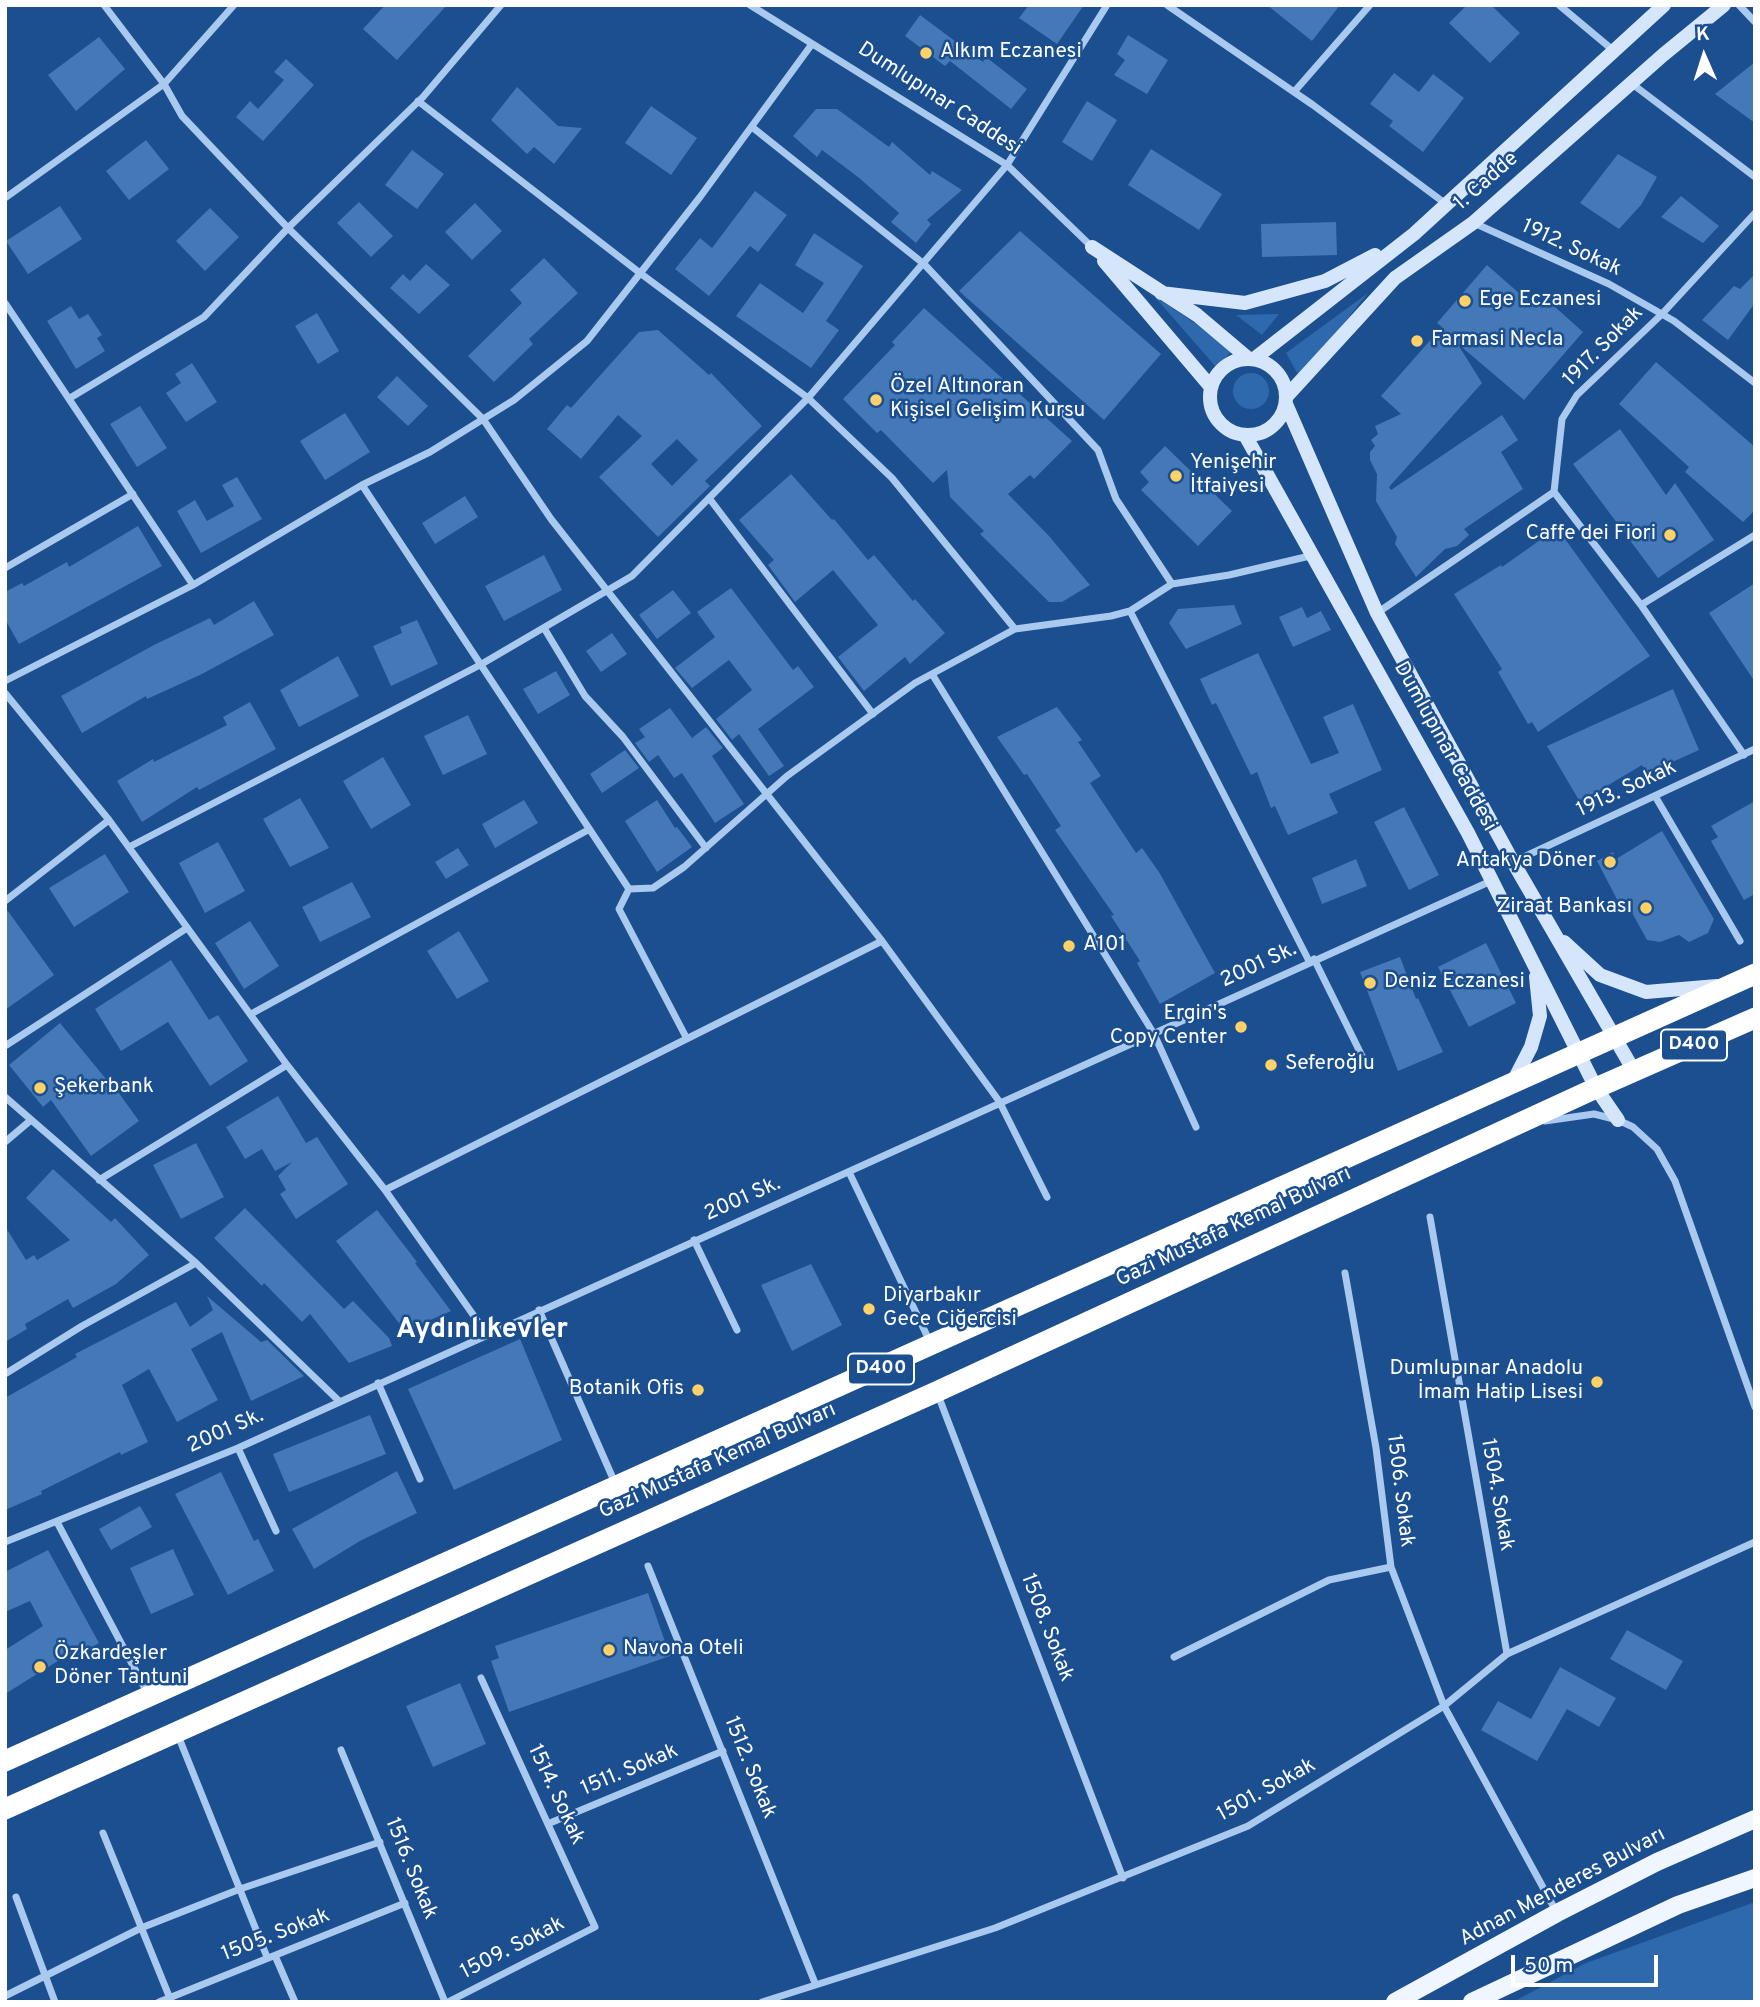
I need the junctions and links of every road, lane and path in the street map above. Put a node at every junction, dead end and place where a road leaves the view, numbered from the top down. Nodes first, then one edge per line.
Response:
1 (104, 5) edge
2 (234, 5) edge
3 (500, 5) edge
4 (750, 5) edge
5 (1107, 5) edge
6 (1167, 5) edge
7 (1370, 5) edge
8 (1559, 5) edge
9 (1664, 5) edge
10 (1724, 5) edge
11 (1739, 5) edge
12 (1755, 22) edge
13 (812, 44) junction
14 (1614, 51) junction
15 (1632, 83) junction
16 (164, 84) junction
17 (1294, 92) junction
18 (418, 101) junction
19 (752, 127) junction
20 (1007, 165) junction
21 (1755, 177) edge
22 (5, 198) edge
23 (1447, 204) junction
24 (1755, 213) edge
25 (1473, 223) junction
26 (288, 228) junction
27 (1414, 234) junction
28 (1092, 247) junction
29 (924, 264) junction
30 (640, 273) junction
31 (1161, 292) junction
32 (5, 303) edge
33 (1662, 314) junction
34 (1251, 359) junction
35 (1755, 383) edge
36 (1210, 386) junction
37 (70, 398) junction
38 (808, 398) junction
39 (1286, 400) junction
40 (483, 419) junction
41 (1245, 435) junction
42 (362, 485) junction
43 (1555, 492) junction
44 (133, 494) junction
45 (709, 498) junction
46 (1755, 535) edge
47 (1315, 555) junction
48 (5, 568) edge
49 (1172, 584) junction
50 (193, 585) junction
51 (606, 591) junction
52 (1641, 605) junction
53 (1130, 611) junction
54 (1377, 613) junction
55 (544, 628) junction
56 (1015, 629) junction
57 (480, 666) junction
58 (932, 674) junction
59 (5, 681) edge
60 (5, 693) edge
61 (873, 714) junction
62 (1755, 750) edge
63 (1744, 755) junction
64 (765, 796) junction
65 (1655, 796) junction
66 (109, 820) junction
67 (587, 830) junction
68 (129, 847) junction
69 (706, 848) junction
70 (1513, 862) junction
71 (1491, 881) junction
72 (629, 889) junction
73 (5, 901) edge
74 (187, 928) junction
75 (1556, 934) junction
76 (1740, 941) dead end
77 (882, 942) junction
78 (1312, 960) junction
79 (1535, 968) junction
80 (1755, 974) edge
81 (1732, 985) junction
82 (251, 1014) junction
83 (1755, 1018) edge
84 (1154, 1034) junction
85 (1614, 1036) junction
86 (687, 1039) junction
87 (5, 1046) edge
88 (1578, 1052) junction
89 (1362, 1056) dead end
90 (288, 1065) junction
91 (1634, 1072) junction
92 (1513, 1082) junction
93 (1596, 1088) junction
94 (5, 1097) edge
95 (999, 1101) junction
96 (31, 1120) junction
97 (1618, 1120) junction
98 (1513, 1126) junction
99 (1196, 1127) dead end
100 (5, 1142) edge
101 (849, 1172) junction
102 (99, 1180) junction
103 (385, 1190) junction
104 (1047, 1197) dead end
105 (1430, 1217) dead end
106 (694, 1240) junction
107 (195, 1263) junction
108 (1345, 1273) dead end
109 (539, 1310) junction
110 (737, 1331) dead end
111 (486, 1333) junction
112 (932, 1346) junction
113 (5, 1374) edge
114 (378, 1383) junction
115 (936, 1392) junction
116 (338, 1400) junction
117 (1755, 1407) edge
118 (238, 1448) junction
119 (421, 1479) dead end
120 (616, 1487) junction
121 (57, 1522) junction
122 (276, 1531) dead end
123 (5, 1542) edge
124 (1755, 1542) edge
125 (648, 1566) dead end
126 (1391, 1567) junction
127 (1507, 1654) junction
128 (1174, 1657) dead end
129 (481, 1678) dead end
130 (148, 1695) junction
131 (1444, 1706) junction
132 (176, 1731) junction
133 (341, 1750) dead end
134 (723, 1751) junction
135 (5, 1761) edge
136 (5, 1809) edge
137 (1755, 1819) edge
138 (550, 1823) junction
139 (103, 1833) dead end
140 (380, 1842) junction
141 (1124, 1878) junction
142 (1755, 1878) edge
143 (240, 1889) junction
144 (16, 1897) dead end
145 (405, 1903) junction
146 (1557, 1913) junction
147 (594, 1927) joint
148 (141, 1928) junction
149 (267, 1957) junction
150 (276, 1958) junction
151 (46, 1976) junction
152 (815, 1983) junction
153 (5, 1996) edge
154 (170, 2000) edge
155 (55, 2002) edge
156 (159, 2002) edge
157 (295, 2002) edge
158 (446, 2002) edge
159 (762, 2002) edge
160 (1395, 2002) edge
161 (1472, 2002) edge

1 - 16 street
2 - 16 street
3 - 18 street
4 - 13 street, Dumlupınar Caddesi
5 - 20 street
6 - 17 street
7 - 17 street
8 - 14 street
9 - 14 street, 1. Cadde
10 - 15 street, 1. Cadde
11 - 12 street
13 - 19 street
13 - 20 street, Dumlupınar Caddesi
14 - 23 street, 1. Cadde
15 - 21 street
15 - 25 street, 1. Cadde
16 - 22 street
16 - 26 street
17 - 23 street
18 - 26 street
18 - 30 street
19 - 29 street
19 - 30 street
20 - 28 street, Dumlupınar Caddesi
20 - 29 street
23 - 27 street, 1. Cadde
24 - 33 street, 1917. Sokak
25 - 33 street, 1912. Sokak
25 - 39 street, 1. Cadde
26 - 37 street
26 - 40 street
27 - 31 street
27 - 34 street, 1. Cadde
28 - 31 street, Dumlupınar Caddesi
28 - 36 street, Dumlupınar Caddesi
29 - 38 street
29 - 49 street
30 - 38 street
30 - 40 street
31 - 34 street, Dumlupınar Caddesi
32 - 37 street
33 - 35 street, 1912. Sokak
33 - 43 street, 1917. Sokak
34 - 36 street
34 - 39 street
36 - 41 street
37 - 44 street
38 - 45 street
38 - 56 street
39 - 41 street
39 - 54 street, Dumlupınar Caddesi
40 - 42 street
40 - 51 street
41 - 47 street, Dumlupınar Caddesi
42 - 50 street
42 - 57 street
43 - 52 street
43 - 54 street
44 - 48 street
44 - 50 street
45 - 51 street
45 - 61 street
46 - 52 street
47 - 49 street
47 - 71 street, Dumlupınar Caddesi
49 - 53 street
50 - 59 street
51 - 55 street
51 - 64 street
52 - 63 street
53 - 56 street
53 - 78 street
54 - 70 street, Dumlupınar Caddesi
55 - 57 street
55 - 69 street
56 - 58 street
57 - 67 street
57 - 68 street
58 - 61 street
58 - 84 street
60 - 66 street
61 - 64 street
62 - 63 street, 1913. Sokak
63 - 65 street, 1913. Sokak
64 - 69 street
64 - 77 street
65 - 70 street, 1913. Sokak
65 - 76 street
66 - 68 street
66 - 73 street
67 - 72 street
67 - 82 street
68 - 74 street
69 - 72 street
70 - 75 street, Dumlupınar Caddesi
71 - 78 street, 2001 Sk.
71 - 79 street, Dumlupınar Caddesi
72 - 86 street
74 - 82 street
74 - 87 street
75 - 81 street
75 - 85 street, Dumlupınar Caddesi
77 - 86 street
77 - 95 street
78 - 84 street, 2001 Sk.
78 - 89 street
79 - 88 street, Dumlupınar Caddesi
79 - 92 street
80 - 81 highway, Gazi Mustafa Kemal Bulvarı / D400
81 - 85 highway, Gazi Mustafa Kemal Bulvarı / D400
82 - 90 street
83 - 91 highway, Gazi Mustafa Kemal Bulvarı / D400
84 - 95 street, 2001 Sk.
84 - 99 street
85 - 88 highway, Gazi Mustafa Kemal Bulvarı / D400
85 - 91 street, Dumlupınar Caddesi
86 - 103 street
88 - 92 highway, Gazi Mustafa Kemal Bulvarı / D400
88 - 93 street, Dumlupınar Caddesi
90 - 102 street
90 - 103 street
91 - 93 highway, Gazi Mustafa Kemal Bulvarı / D400
92 - 112 highway, Gazi Mustafa Kemal Bulvarı / D400
93 - 97 street, Dumlupınar Caddesi
93 - 98 highway, Gazi Mustafa Kemal Bulvarı / D400
94 - 96 street
95 - 101 street, 2001 Sk.
95 - 104 street
96 - 100 street
96 - 102 street
97 - 98 street, Dumlupınar Caddesi
97 - 117 street, Dumlupınar Caddesi
98 - 115 highway, Gazi Mustafa Kemal Bulvarı / D400
101 - 106 street, 2001 Sk.
101 - 112 street
102 - 107 street
103 - 111 street
105 - 127 street, 1504. Sokak
106 - 109 street, 2001 Sk.
106 - 110 street
107 - 113 street
107 - 116 street
108 - 126 street, 1506. Sokak
109 - 111 street, 2001 Sk.
109 - 120 street
111 - 114 street, 2001 Sk.
112 - 120 highway, Gazi Mustafa Kemal Bulvarı / D400
114 - 116 street, 2001 Sk.
114 - 119 street
115 - 132 highway, Gazi Mustafa Kemal Bulvarı / D400
115 - 141 street, 1508. Sokak
116 - 118 street, 2001 Sk.
118 - 121 street, 2001 Sk.
118 - 122 street
120 - 130 highway, Gazi Mustafa Kemal Bulvarı / D400
121 - 123 street, 2001 Sk.
121 - 130 street
124 - 127 street, 1501. Sokak
125 - 134 street, 1512. Sokak
126 - 128 street
126 - 131 street, 1506. Sokak
127 - 131 street, 1501. Sokak
129 - 138 street, 1514. Sokak
130 - 135 highway, Gazi Mustafa Kemal Bulvarı / D400
131 - 141 street, 1501. Sokak
131 - 146 street, 1506. Sokak
132 - 136 highway, Gazi Mustafa Kemal Bulvarı / D400
132 - 143 street
133 - 140 street, 1516. Sokak
134 - 138 street, 1511. Sokak
134 - 152 street, 1512. Sokak
137 - 146 main road, Adnan Menderes Bulvarı
138 - 147 street, 1514. Sokak
139 - 148 street
140 - 143 street
140 - 145 street, 1516. Sokak
141 - 152 street, 1501. Sokak
142 - 161 main road
143 - 148 street
143 - 149 street
144 - 151 street
145 - 150 street, 1505. Sokak
145 - 158 street, 1516. Sokak
146 - 160 main road, Adnan Menderes Bulvarı
147 - 158 street, 1509. Sokak
148 - 151 street
148 - 154 street
149 - 150 street, 1505. Sokak
149 - 154 street, 1505. Sokak
150 - 157 street
151 - 153 street
151 - 155 street
152 - 159 street, 1501. Sokak
154 - 156 street, 1505. Sokak

